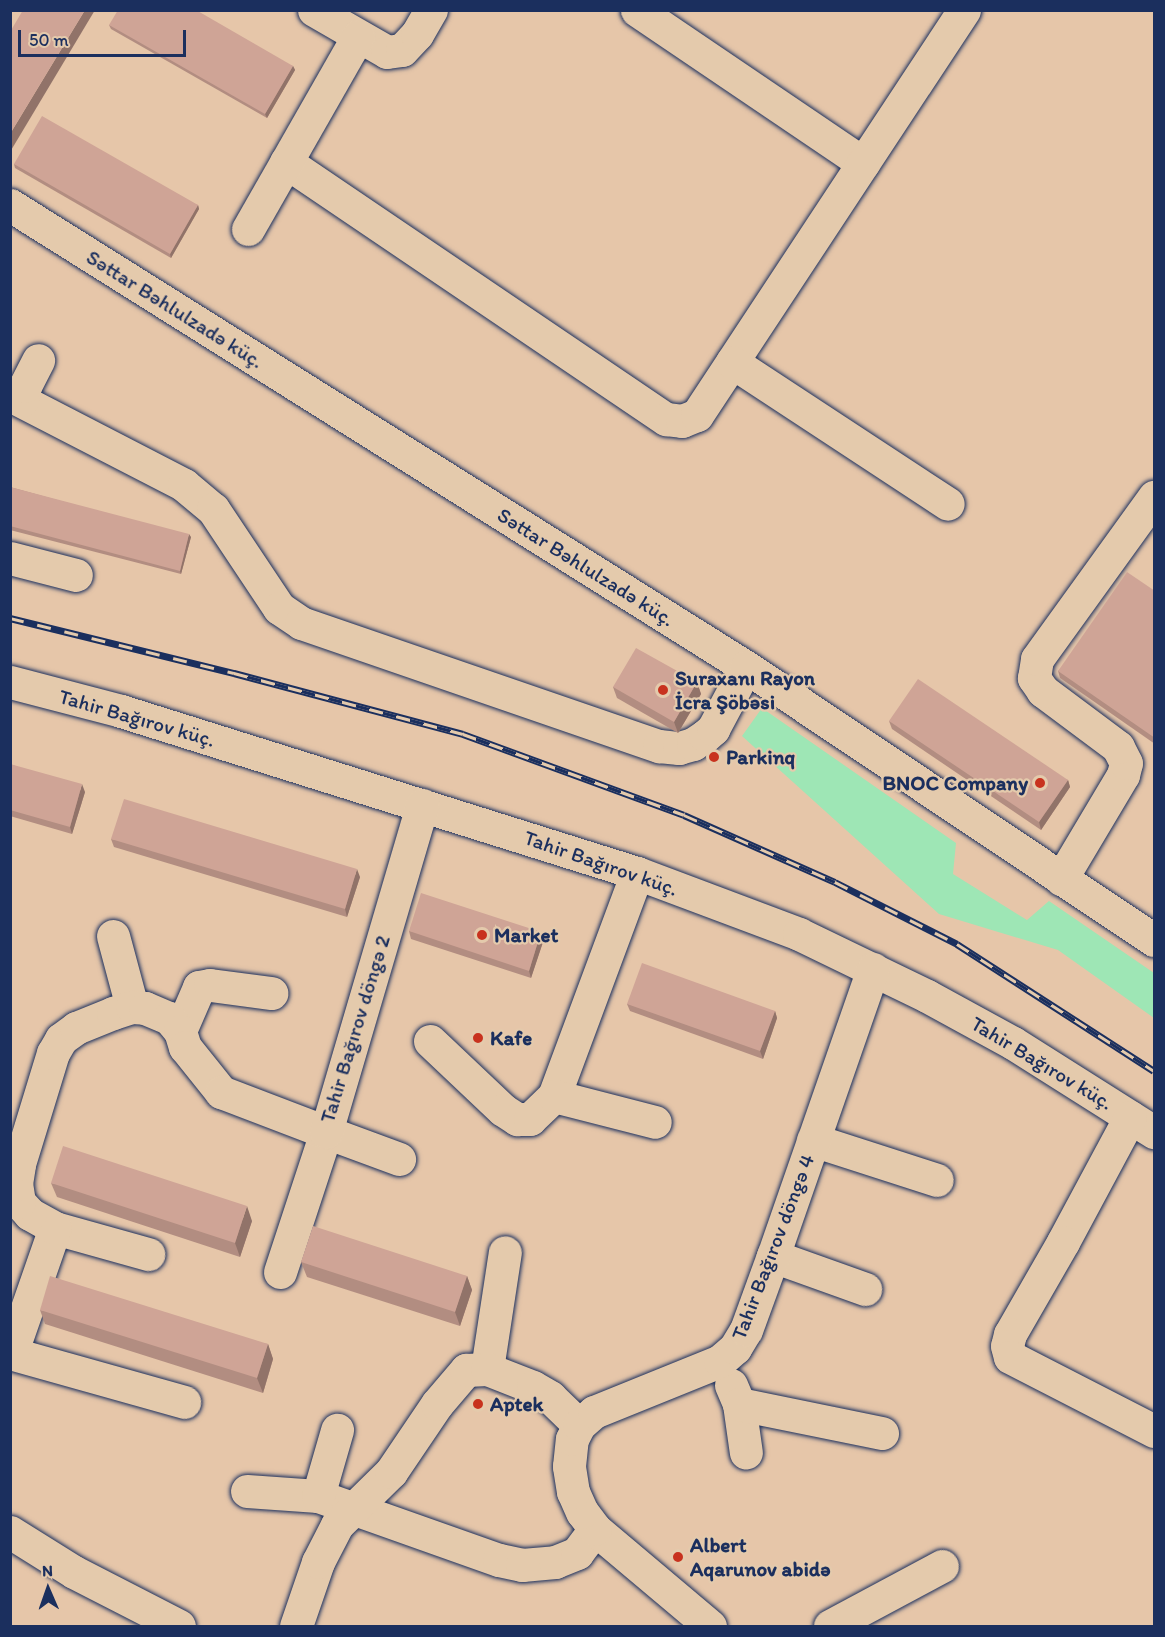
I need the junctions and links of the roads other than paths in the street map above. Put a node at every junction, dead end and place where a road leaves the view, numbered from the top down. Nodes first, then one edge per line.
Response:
1 (314, 10) edge
2 (431, 10) edge
3 (637, 10) edge
4 (964, 10) edge
5 (358, 36) junction
6 (286, 162) junction
7 (863, 163) junction
8 (10, 206) edge
9 (248, 229) dead end
10 (38, 360) dead end
11 (732, 362) junction
12 (16, 398) edge
13 (1155, 497) edge
14 (948, 504) dead end
15 (10, 558) edge
16 (76, 575) dead end
17 (746, 667) junction
18 (10, 682) edge
19 (422, 805) junction
20 (637, 873) junction
21 (1061, 879) junction
22 (113, 936) dead end
23 (1155, 940) edge
24 (873, 969) junction
25 (271, 993) dead end
26 (132, 1007) junction
27 (180, 1031) junction
28 (430, 1041) dead end
29 (554, 1096) junction
30 (655, 1122) dead end
31 (1142, 1125) edge
32 (326, 1132) junction
33 (813, 1140) junction
34 (399, 1159) dead end
35 (937, 1180) dead end
36 (55, 1228) junction
37 (505, 1252) dead end
38 (148, 1254) dead end
39 (773, 1256) junction
40 (280, 1272) dead end
41 (865, 1289) dead end
42 (11, 1354) edge
43 (720, 1361) junction
44 (487, 1370) junction
45 (184, 1402) dead end
46 (739, 1404) junction
47 (579, 1425) junction
48 (337, 1430) dead end
49 (1155, 1431) edge
50 (882, 1433) dead end
51 (746, 1453) dead end
52 (247, 1491) dead end
53 (318, 1496) junction
54 (353, 1506) junction
55 (595, 1529) junction
56 (10, 1532) edge
57 (942, 1566) dead end
58 (176, 1626) edge
59 (296, 1626) edge
60 (710, 1626) edge
61 (830, 1626) edge

1 - 5 street
2 - 5 street
3 - 7 street
4 - 7 street
5 - 6 street
6 - 9 street
6 - 11 street
7 - 11 street
8 - 17 street, Səttar Bəhlulzadə küç.
10 - 12 street
11 - 14 street
12 - 17 street
13 - 21 street
15 - 16 street
17 - 21 street, Səttar Bəhlulzadə küç.
18 - 19 street, Tahir Bağırov küç.
19 - 20 street, Tahir Bağırov küç.
19 - 32 street, Tahir Bağırov döngə 2
20 - 24 street, Tahir Bağırov küç.
20 - 29 street
21 - 23 street, Səttar Bəhlulzadə küç.
22 - 26 street
24 - 31 street, Tahir Bağırov küç.
24 - 33 street, Tahir Bağırov döngə 4
25 - 27 street
26 - 27 street, Tahir Bağırov döngə 2
26 - 36 street
27 - 32 street, Tahir Bağırov döngə 2
28 - 29 street
29 - 30 street
31 - 49 street
32 - 34 street
32 - 40 street
33 - 35 street
33 - 39 street, Tahir Bağırov döngə 4
36 - 38 street
36 - 42 street
37 - 44 street
39 - 41 street
39 - 43 street, Tahir Bağırov döngə 4
42 - 45 street
43 - 46 street
43 - 47 street, Tahir Bağırov döngə 4
44 - 47 street
44 - 54 street
46 - 50 street
46 - 51 street
47 - 55 street
48 - 53 street
52 - 53 street
53 - 54 street
54 - 55 street
54 - 59 street
55 - 60 street
56 - 58 street
57 - 61 street

